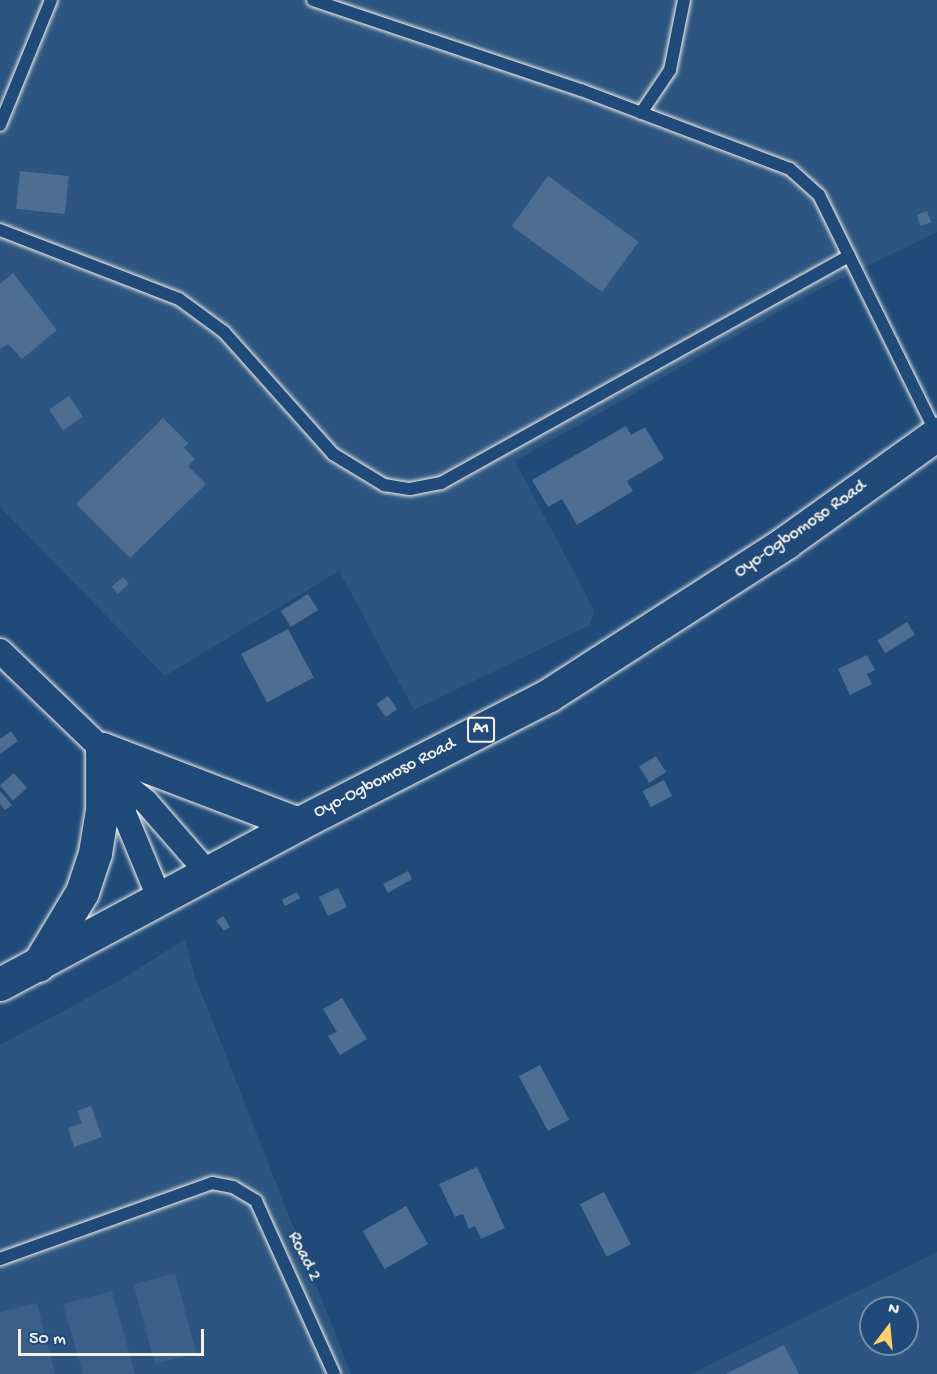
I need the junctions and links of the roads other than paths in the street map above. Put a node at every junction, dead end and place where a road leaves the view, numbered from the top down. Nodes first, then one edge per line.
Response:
1 (51, 0) edge
2 (313, 0) edge
3 (684, 0) edge
4 (641, 113) junction
5 (0, 125) edge
6 (0, 230) edge
7 (849, 256) junction
8 (937, 434) edge
9 (0, 651) edge
10 (102, 749) junction
11 (124, 784) junction
12 (298, 824) junction
13 (207, 872) junction
14 (160, 900) junction
15 (37, 966) junction
16 (0, 984) edge
17 (0, 1259) edge
18 (334, 1374) edge

1 - 5 lane
2 - 4 lane
3 - 4 lane
4 - 7 lane
6 - 7 lane
7 - 8 lane
8 - 12 highway, Oyo-Ogbomoso Road / A1
9 - 10 street
10 - 11 street
10 - 12 highway
10 - 15 highway
11 - 13 street
11 - 14 street
12 - 13 highway, Oyo-Ogbomoso Road / A1
13 - 14 highway, Oyo-Ogbomoso Road / A1
14 - 15 highway, Oyo-Ogbomoso Road / A1
15 - 16 highway, Oyo-Ogbomoso Road / A1
17 - 18 lane, Road 2

